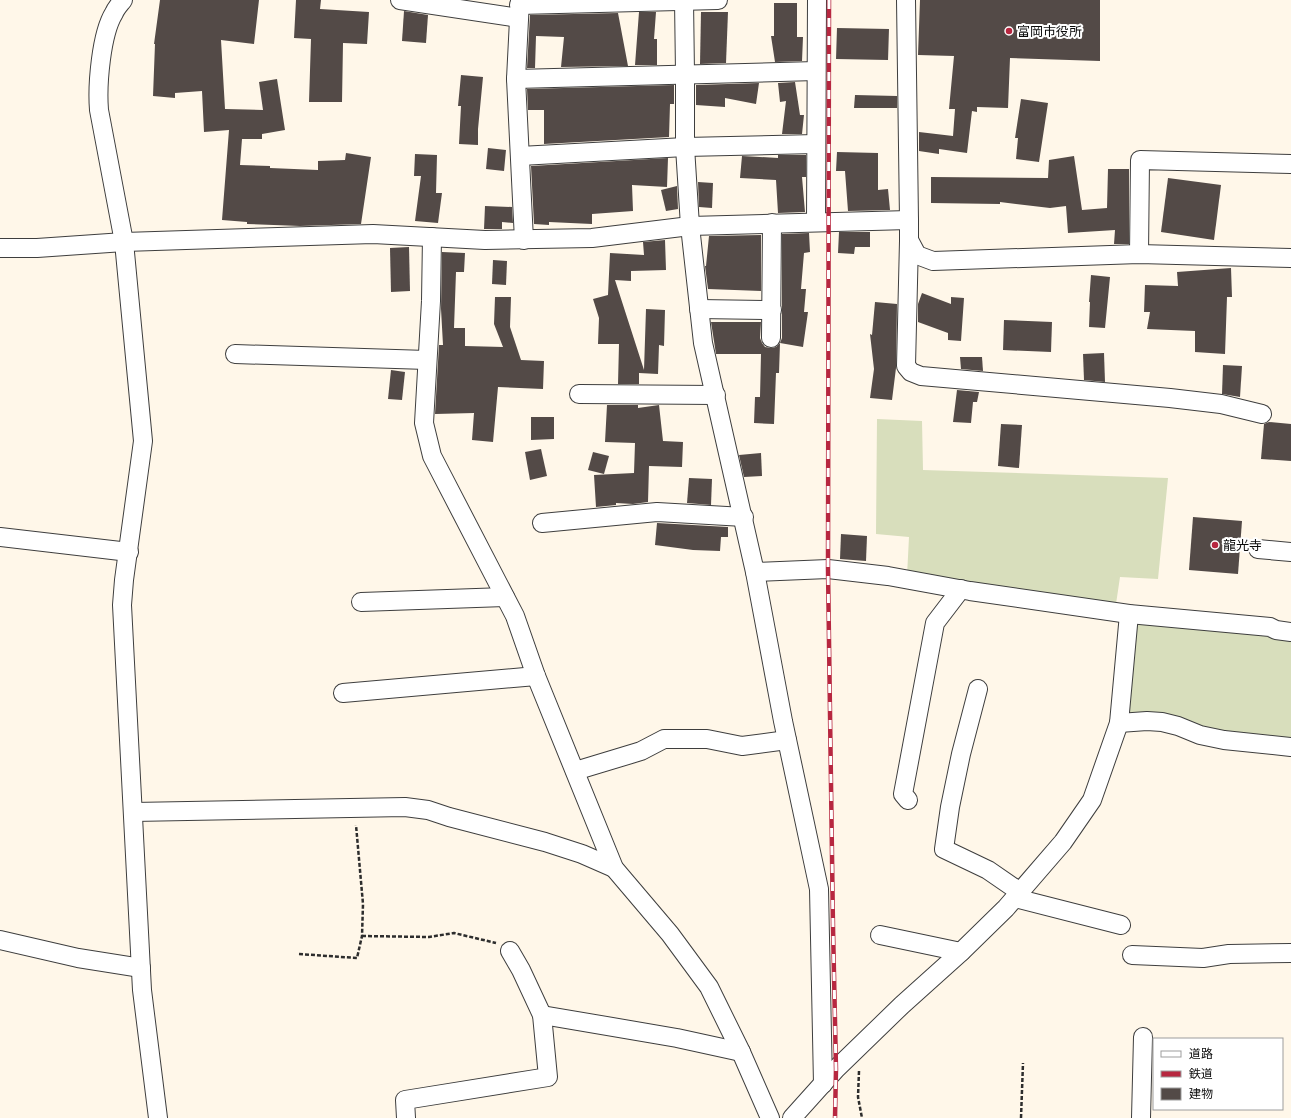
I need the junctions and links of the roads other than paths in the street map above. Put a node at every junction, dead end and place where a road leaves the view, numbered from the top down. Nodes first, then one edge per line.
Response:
1 (123, 0) edge
2 (400, 0) edge
3 (718, 0) edge
4 (817, 0) edge
5 (906, 0) edge
6 (684, 1) edge
7 (519, 8) edge
8 (816, 71) junction
9 (685, 73) junction
10 (516, 79) junction
11 (816, 144) junction
12 (684, 147) junction
13 (520, 156) junction
14 (1291, 164) edge
15 (908, 220) junction
16 (816, 222) junction
17 (772, 223) junction
18 (690, 226) junction
19 (432, 237) junction
20 (524, 240) junction
21 (910, 240) junction
22 (124, 242) junction
23 (0, 248) edge
24 (1139, 254) junction
25 (1291, 258) edge
26 (699, 309) junction
27 (772, 310) junction
28 (771, 338) dead end
29 (235, 354) dead end
30 (428, 360) junction
31 (579, 394) dead end
32 (716, 395) junction
33 (1262, 414) dead end
34 (744, 518) junction
35 (542, 523) dead end
36 (0, 537) edge
37 (1258, 549) dead end
38 (129, 552) junction
39 (1291, 552) edge
40 (755, 572) junction
41 (961, 589) junction
42 (505, 597) junction
43 (361, 602) dead end
44 (1129, 614) junction
45 (1291, 632) edge
46 (536, 676) junction
47 (978, 689) dead end
48 (343, 693) dead end
49 (1119, 723) junction
50 (787, 740) junction
51 (1291, 747) edge
52 (575, 771) junction
53 (908, 800) dead end
54 (133, 812) junction
55 (614, 868) junction
56 (1017, 895) junction
57 (1121, 925) dead end
58 (880, 935) dead end
59 (0, 940) edge
60 (510, 951) road end
61 (961, 952) junction
62 (1291, 953) edge
63 (1132, 955) dead end
64 (141, 968) junction
65 (542, 1015) junction
66 (1142, 1037) dead end
67 (741, 1052) junction
68 (1148, 1080) edge
69 (823, 1084) junction
70 (158, 1118) edge
71 (406, 1118) edge
72 (770, 1118) edge
73 (792, 1118) edge
74 (1141, 1118) edge

1 - 22 street
2 - 7 street
3 - 6 street
4 - 8 street
5 - 15 street
6 - 7 street
6 - 9 street
7 - 10 street
8 - 9 street
8 - 11 street
9 - 10 street
9 - 12 street
10 - 13 street
11 - 12 street
11 - 16 street
12 - 13 street
12 - 18 street
13 - 20 street
14 - 24 street
15 - 16 street
15 - 21 street
16 - 17 street
17 - 18 street
17 - 27 street
18 - 20 street
18 - 26 street
19 - 20 street
19 - 22 street
19 - 30 street
21 - 24 street
21 - 33 street
22 - 23 street
22 - 38 street
24 - 25 street
26 - 27 street
26 - 32 street
27 - 28 street
29 - 30 street
30 - 42 street
31 - 32 street
32 - 34 street
34 - 35 street
34 - 40 street
36 - 38 street
37 - 39 street
38 - 54 street
40 - 41 street
40 - 50 street
41 - 44 street
41 - 53 street
42 - 43 street
42 - 46 street
44 - 45 street
44 - 49 street
46 - 48 street
46 - 52 street
47 - 56 street
49 - 51 street
49 - 56 street
50 - 52 street
50 - 69 street
52 - 55 street
54 - 55 street
54 - 64 street
55 - 67 street
56 - 57 street
56 - 61 street
58 - 61 street
59 - 64 street
60 - 65 street
61 - 69 street
62 - 63 street
64 - 70 street
65 - 67 street
65 - 71 street
66 - 68 street
67 - 72 street
68 - 74 street
69 - 73 street

